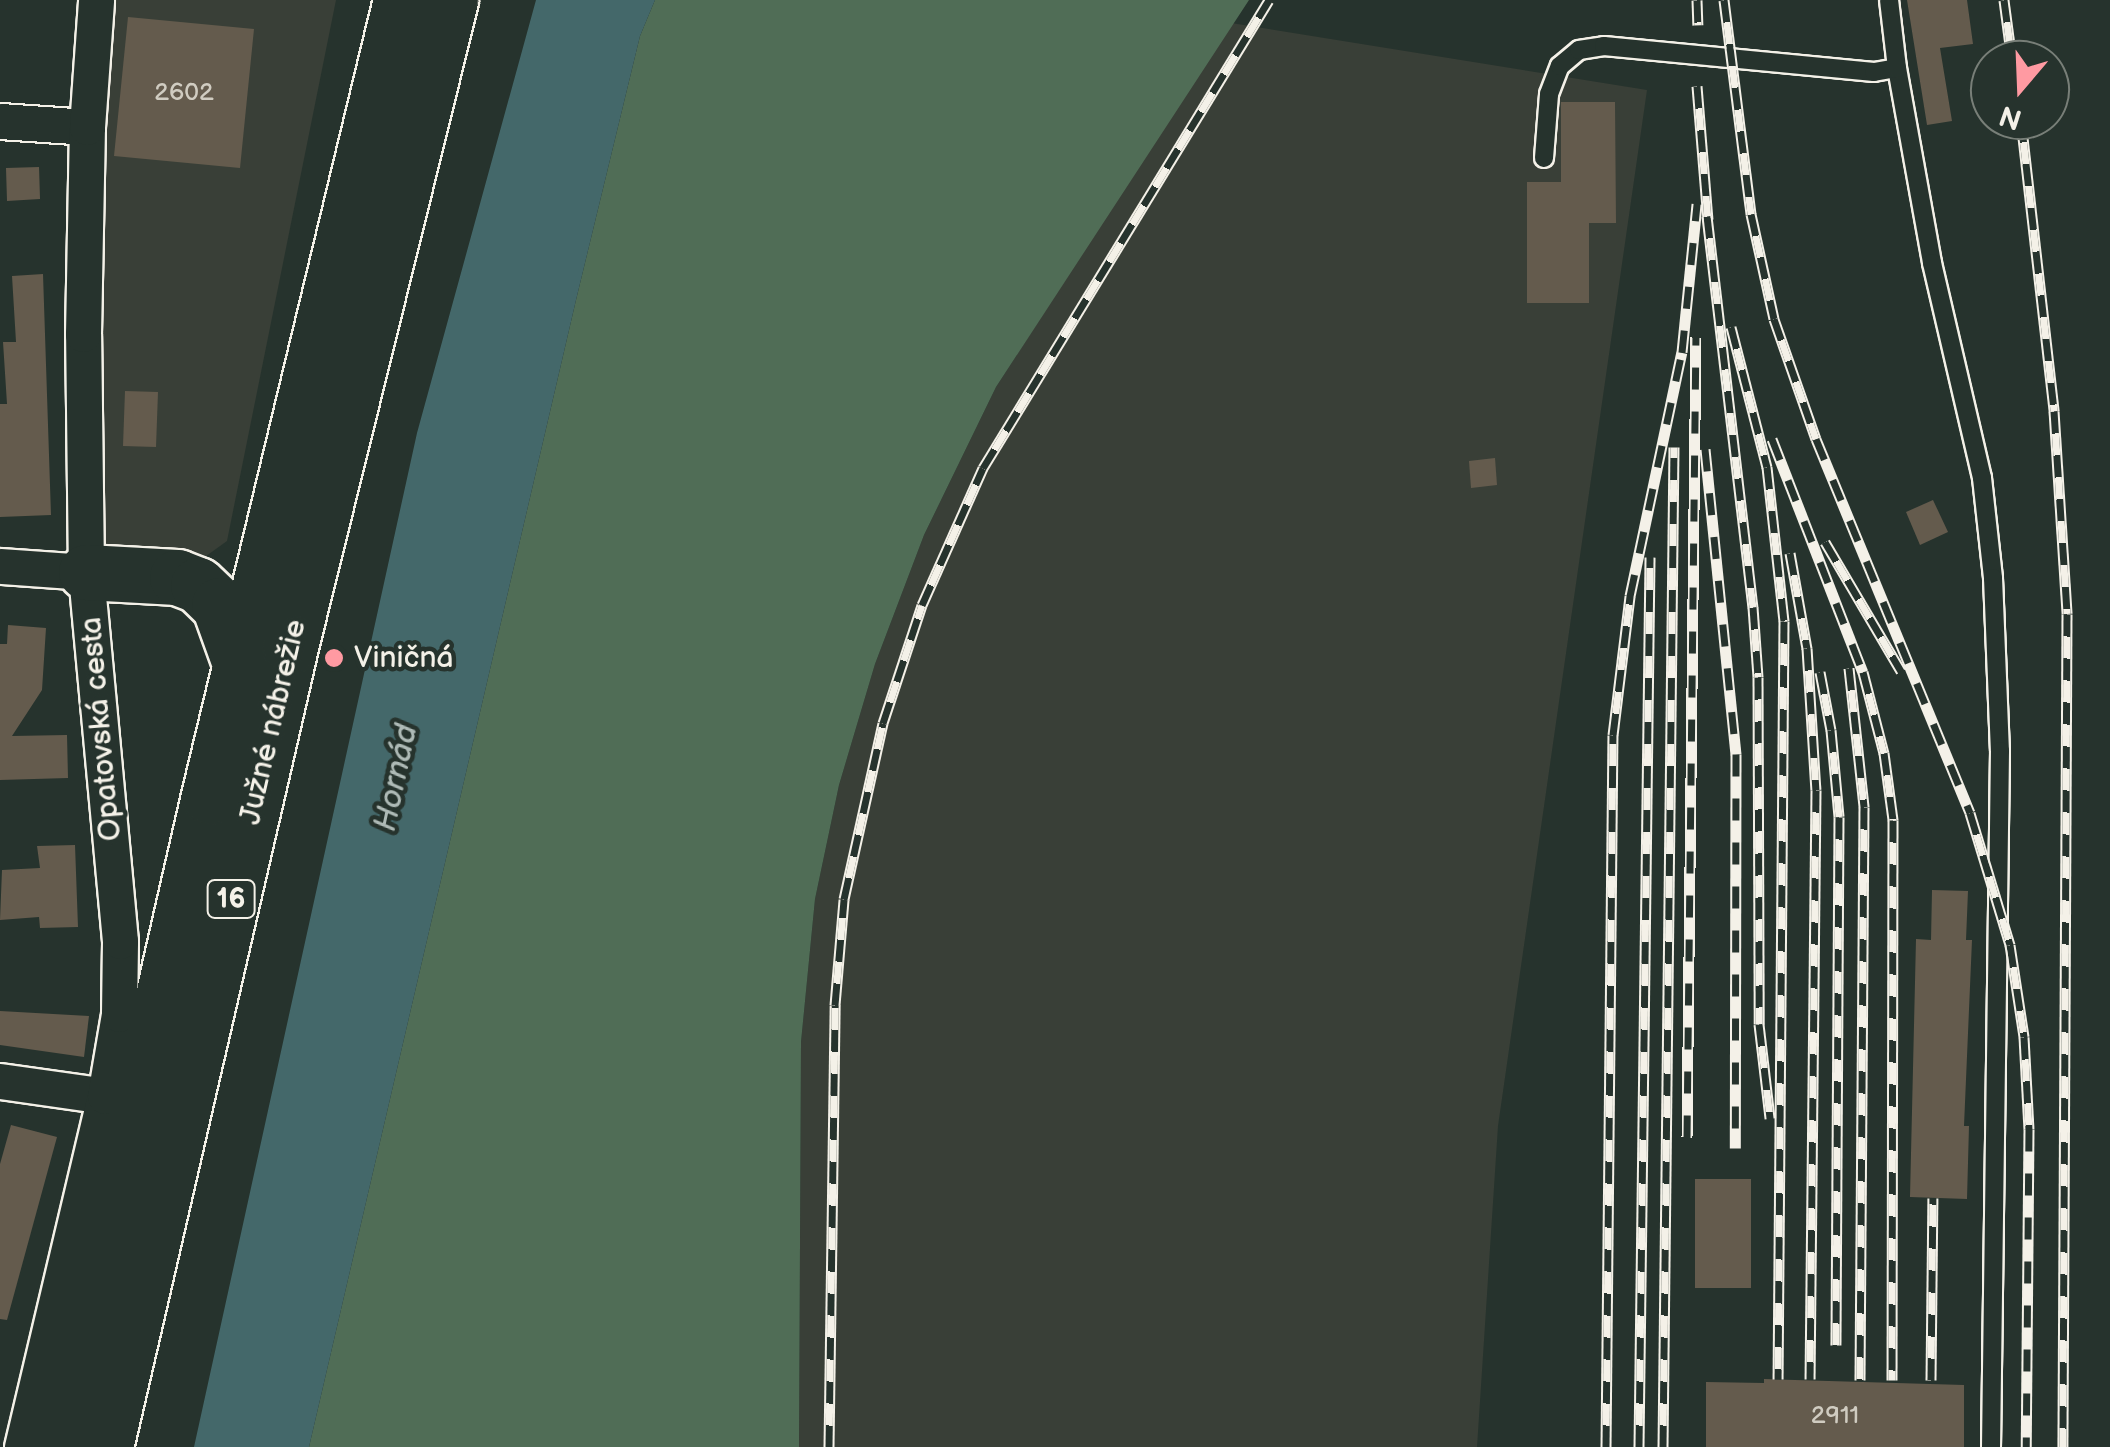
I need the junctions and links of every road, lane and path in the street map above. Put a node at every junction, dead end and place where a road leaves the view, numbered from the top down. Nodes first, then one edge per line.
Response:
1 (96, 0) edge
2 (401, 0) edge
3 (450, 0) edge
4 (1888, 0) edge
5 (1897, 68) junction
6 (0, 121) edge
7 (87, 127) junction
8 (1544, 158) dead end
9 (277, 518) junction
10 (0, 566) edge
11 (86, 572) junction
12 (177, 577) junction
13 (241, 666) junction
14 (0, 1081) edge
15 (105, 1096) junction
16 (22, 1447) edge
17 (60, 1447) edge
18 (105, 1447) edge
19 (1991, 1447) edge

1 - 7 street, Opatovská cesta
2 - 9 highway, Južné nábrežie / 16
3 - 18 highway, Južné nábrežie / 16
4 - 5 lane
5 - 8 lane
5 - 19 lane
6 - 7 street
7 - 11 street, Opatovská cesta
9 - 12 highway
9 - 13 highway, Južné nábrežie / 16
10 - 11 street
11 - 12 highway
11 - 15 street, Opatovská cesta
12 - 13 highway
13 - 17 highway, Južné nábrežie / 16
14 - 15 street
15 - 16 street, Opatovská cesta

